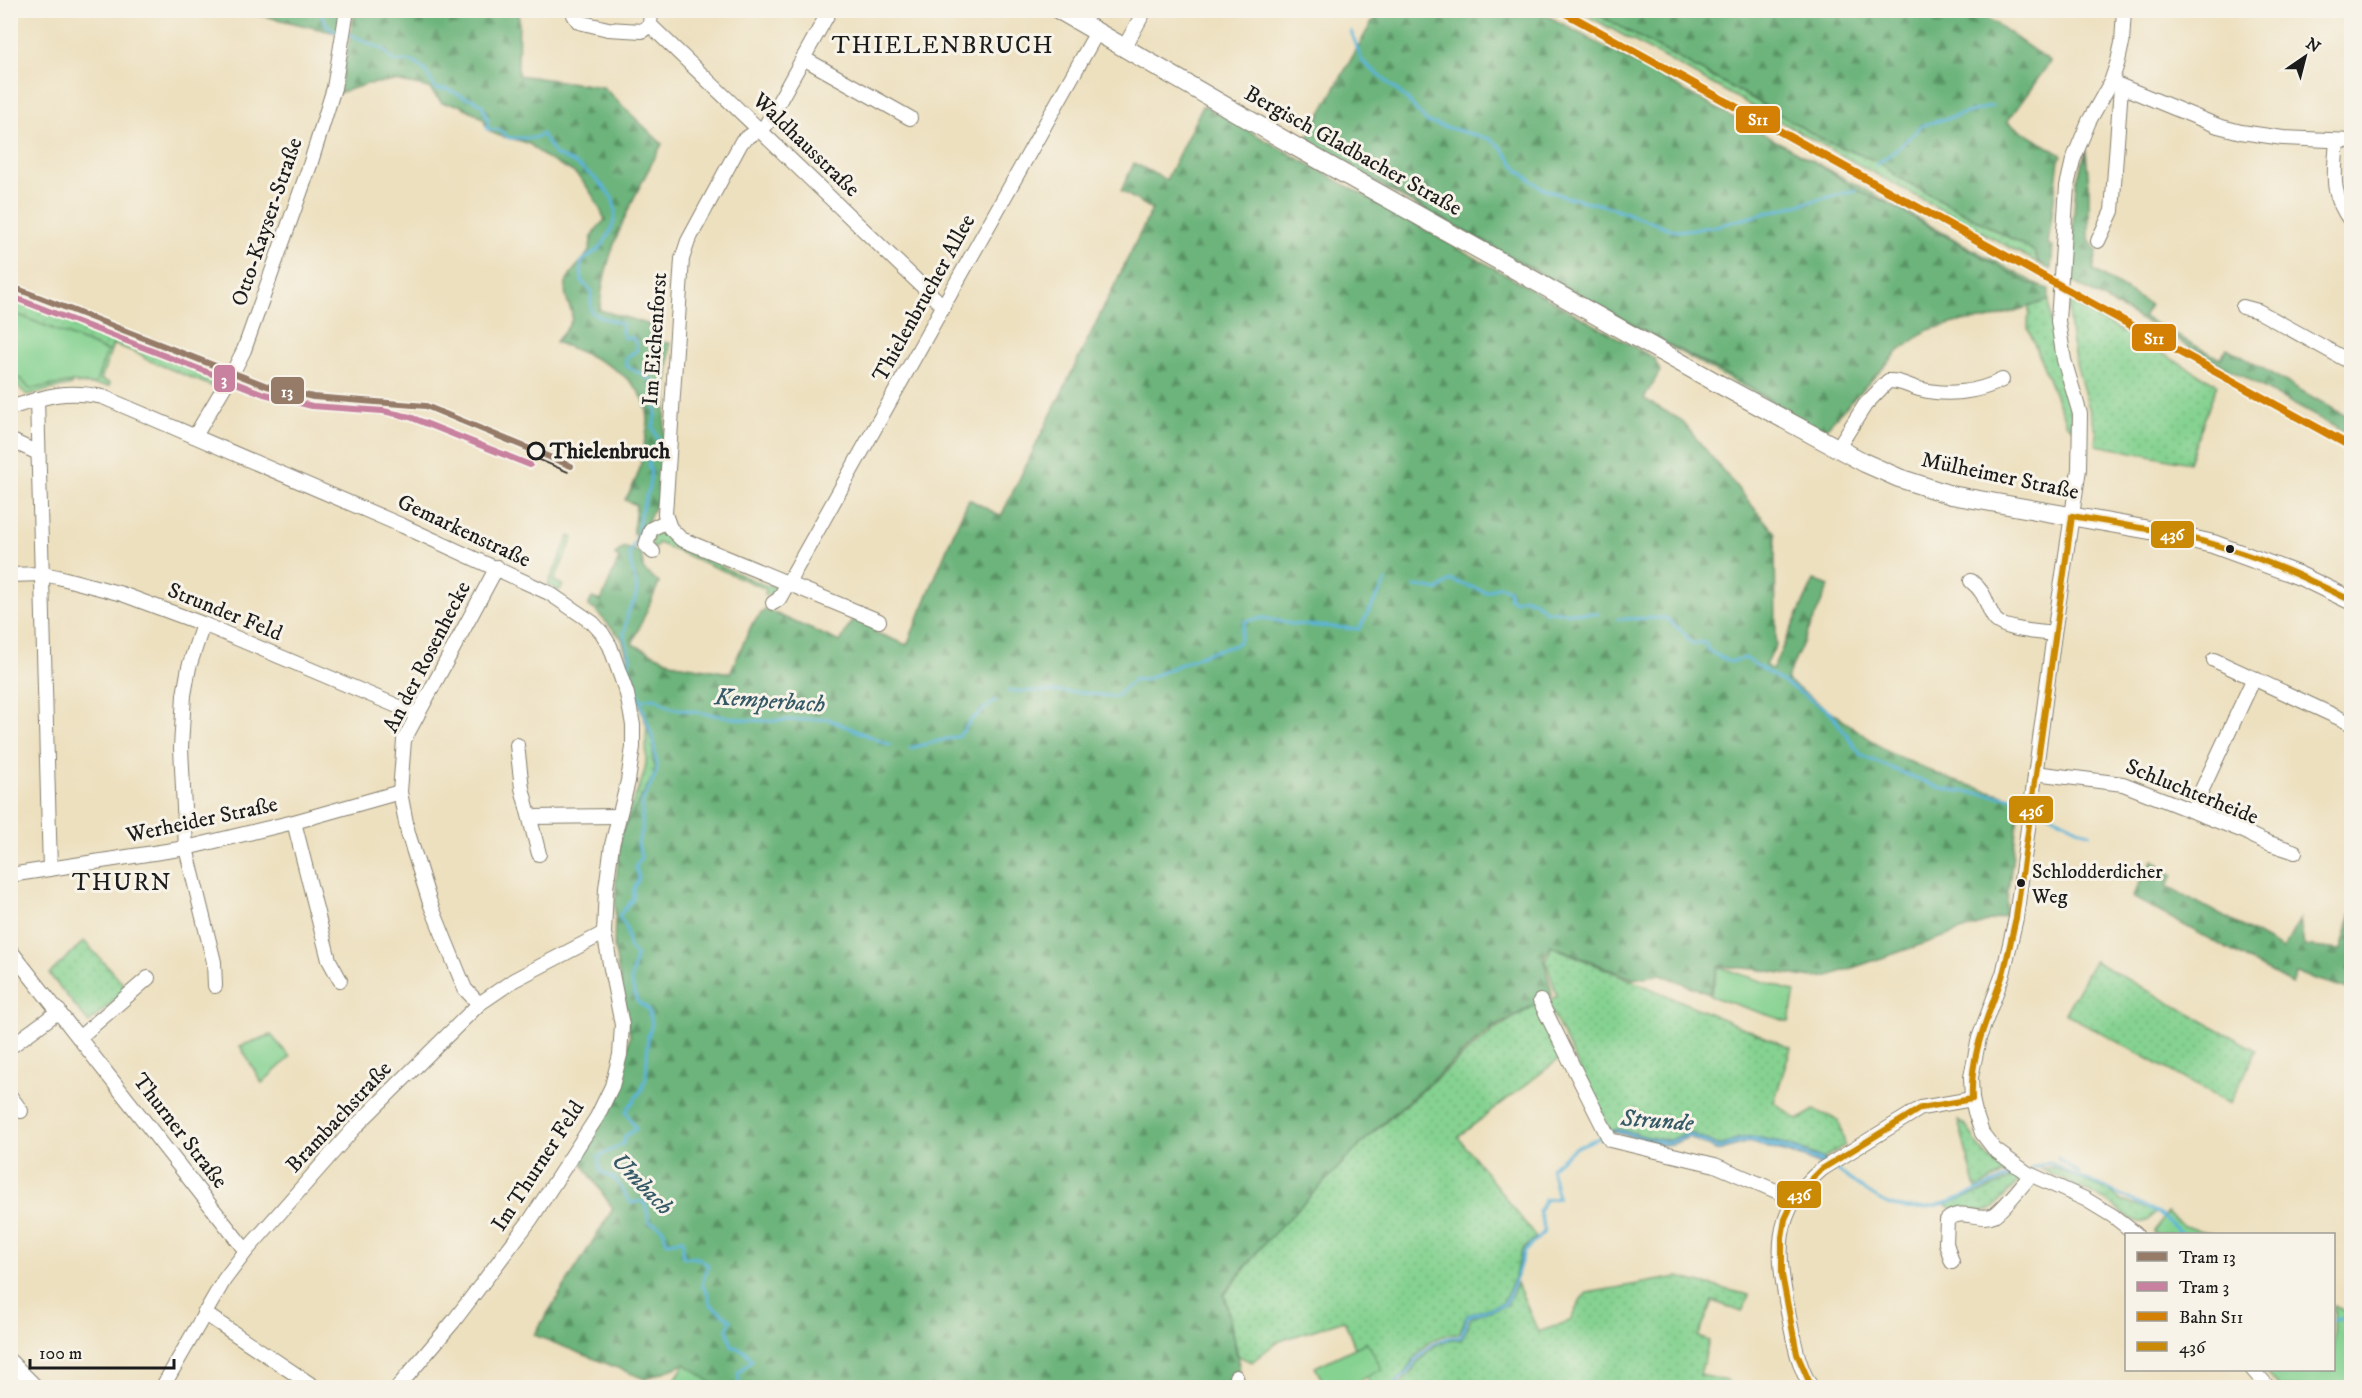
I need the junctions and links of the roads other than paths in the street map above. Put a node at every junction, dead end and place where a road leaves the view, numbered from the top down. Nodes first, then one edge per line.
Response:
1 (347, 10) edge
2 (574, 10) edge
3 (651, 10) edge
4 (830, 10) edge
5 (1059, 10) edge
6 (1145, 10) edge
7 (2124, 10) edge
8 (650, 25) junction
9 (1097, 32) junction
10 (1124, 48) junction
11 (803, 58) junction
12 (2116, 85) junction
13 (910, 118) dead end
14 (760, 130) junction
15 (2344, 142) edge
16 (2352, 223) edge
17 (2098, 241) dead end
18 (943, 306) junction
19 (2243, 307) dead end
20 (1625, 331) joint
21 (2352, 363) edge
22 (2002, 380) dead end
23 (37, 399) junction
24 (10, 408) edge
25 (195, 436) junction
26 (10, 440) edge
27 (1837, 449) junction
28 (38, 453) junction
29 (2072, 516) junction
30 (667, 521) junction
31 (653, 552) dead end
32 (497, 567) junction
33 (10, 574) edge
34 (42, 574) junction
35 (1971, 581) dead end
36 (787, 584) junction
37 (2352, 601) edge
38 (773, 603) dead end
39 (879, 621) dead end
40 (203, 624) junction
41 (2054, 634) junction
42 (2214, 660) dead end
43 (2254, 678) junction
44 (416, 714) junction
45 (2352, 724) edge
46 (517, 745) dead end
47 (2035, 773) junction
48 (400, 792) junction
49 (2192, 812) junction
50 (619, 816) junction
51 (531, 817) junction
52 (294, 822) junction
53 (186, 848) junction
54 (2295, 852) dead end
55 (539, 854) dead end
56 (50, 869) junction
57 (10, 875) edge
58 (604, 933) junction
59 (10, 950) edge
60 (148, 978) dead end
61 (340, 980) dead end
62 (215, 986) dead end
63 (1540, 1001) dead end
64 (479, 1004) junction
65 (59, 1011) junction
66 (80, 1037) junction
67 (10, 1047) edge
68 (10, 1096) edge
69 (1972, 1099) junction
70 (21, 1111) dead end
71 (2024, 1172) junction
72 (1795, 1199) junction
73 (2135, 1233) edge
74 (246, 1251) junction
75 (1952, 1262) dead end
76 (204, 1313) junction
77 (10, 1361) edge
78 (2254, 1371) edge
79 (37, 1388) edge
80 (162, 1388) edge
81 (316, 1388) edge
82 (397, 1388) edge
83 (1812, 1388) edge
84 (2269, 1388) edge

1 - 25 street, Otto-Kayser-Straße
2 - 8 street
3 - 8 street
4 - 11 street, Im Eichenforst
5 - 9 main road, Bergisch Gladbacher Straße
6 - 10 street
7 - 12 street
8 - 14 street, Waldhausstraße
9 - 10 main road, Bergisch Gladbacher Straße
9 - 18 street, Thielenbrucher Allee
10 - 20 main road, Bergisch Gladbacher Straße
11 - 13 street
11 - 14 street, Im Eichenforst
12 - 15 street
12 - 17 street
12 - 29 street
14 - 18 street, Waldhausstraße
14 - 30 street, Im Eichenforst
15 - 16 street
18 - 36 street, Thielenbrucher Allee
19 - 21 street
20 - 27 main road, Mülheimer Straße
22 - 27 street
23 - 24 street, Gemarkenstraße
23 - 25 street, Gemarkenstraße
23 - 28 street
25 - 32 street, Gemarkenstraße
26 - 28 street
27 - 29 main road, Mülheimer Straße
28 - 34 street
29 - 37 main road, Mülheimer Straße
29 - 41 street
30 - 31 street
30 - 36 street
32 - 44 street, An der Rosenhecke
32 - 50 street, Gemarkenstraße
33 - 34 street, Strunder Feld
34 - 40 street, Strunder Feld
34 - 56 street
35 - 41 street
36 - 38 street, Thielenbrucher Allee
36 - 39 street
40 - 44 street, Strunder Feld
40 - 53 street
41 - 47 street
42 - 43 street
43 - 45 street
43 - 49 street
44 - 48 street, An der Rosenhecke
46 - 51 street
47 - 49 street, Schluchterheide
47 - 69 street
48 - 52 street, Werheider Straße
48 - 64 street, An der Rosenhecke
49 - 54 street, Schluchterheide
50 - 51 street
50 - 58 street, Gemarkenstraße
51 - 55 street
52 - 53 street, Werheider Straße
52 - 61 street
53 - 56 street, Werheider Straße
53 - 62 street
56 - 57 street, Werheider Straße
58 - 64 street, Brambachstraße
58 - 82 street, Im Thurner Feld
59 - 65 street, Thurner Straße
60 - 66 street
63 - 72 street
64 - 74 street, Brambachstraße
65 - 66 street, Thurner Straße
65 - 67 street
66 - 74 street, Thurner Straße
68 - 70 street
69 - 71 street
69 - 72 street
71 - 73 street
71 - 75 street
72 - 83 street
74 - 76 street, Brambachstraße
76 - 80 street, Brambachstraße
76 - 81 street
77 - 79 street
78 - 84 street

